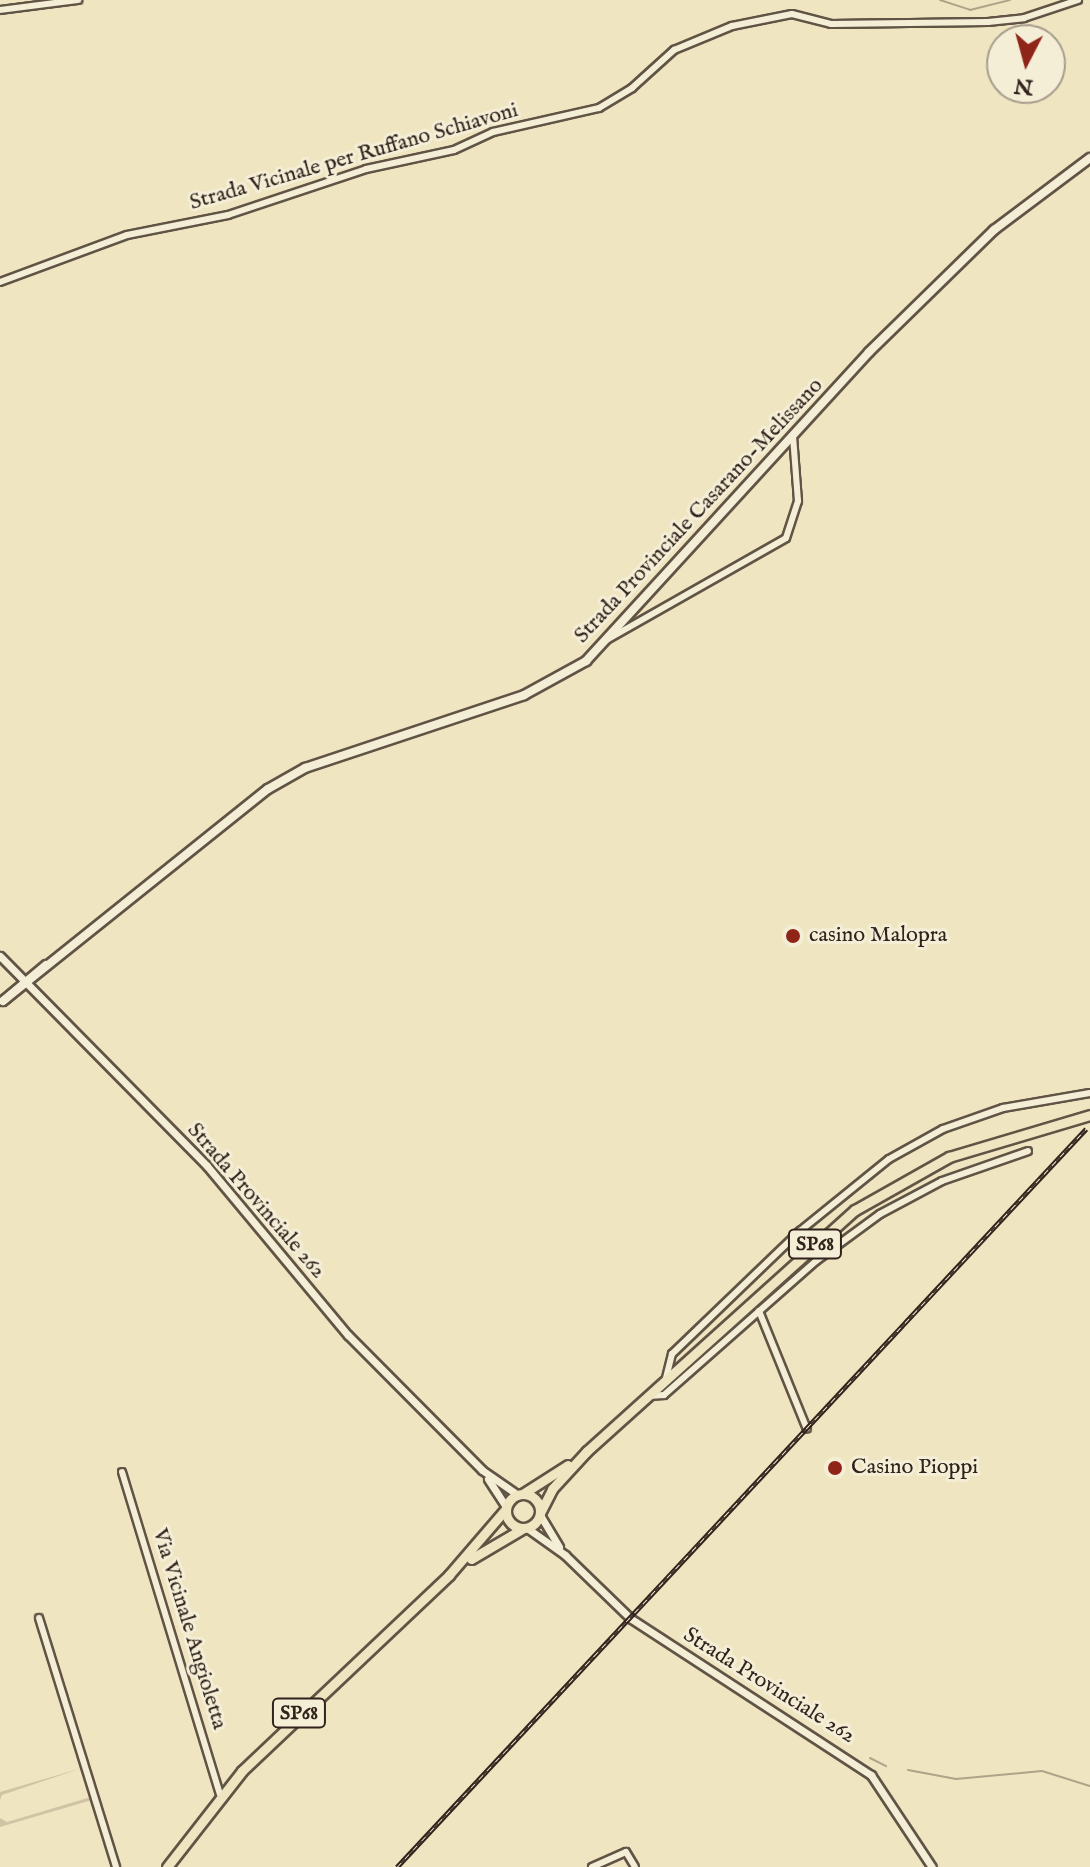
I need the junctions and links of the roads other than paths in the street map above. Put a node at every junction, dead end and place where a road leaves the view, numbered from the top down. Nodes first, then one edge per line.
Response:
1 (78, 0) edge
2 (1078, 0) edge
3 (0, 10) edge
4 (1090, 158) edge
5 (0, 282) edge
6 (793, 436) junction
7 (602, 643) junction
8 (0, 956) edge
9 (25, 982) junction
10 (2, 1003) edge
11 (1090, 1093) edge
12 (1090, 1115) edge
13 (1028, 1151) dead end
14 (759, 1311) junction
15 (666, 1378) junction
16 (647, 1395) junction
17 (807, 1429) dead end
18 (587, 1451) junction
19 (482, 1470) junction
20 (122, 1472) dead end
21 (520, 1494) junction
22 (506, 1508) junction
23 (540, 1514) junction
24 (524, 1528) junction
25 (565, 1555) junction
26 (449, 1575) junction
27 (39, 1618) dead end
28 (220, 1794) junction
29 (116, 1867) edge
30 (167, 1867) edge
31 (592, 1867) edge
32 (635, 1867) edge
33 (932, 1867) edge

1 - 3 street
2 - 5 street, Strada Vicinale per Ruffano Schiavoni
4 - 6 main road, Strada Provinciale Casarano-Melissano
6 - 7 main road, Strada Provinciale Casarano-Melissano
6 - 7 street
7 - 9 main road, Strada Provinciale Casarano-Melissano
8 - 9 street, Strada Provinciale 262
9 - 10 main road, Strada Provinciale Casarano-Melissano
9 - 19 street, Strada Provinciale 262
11 - 15 street
12 - 15 main road, SP68
13 - 14 street
14 - 16 street
14 - 17 street
15 - 16 main road, SP68
16 - 18 main road, SP68
18 - 21 main road, SP68
18 - 23 main road, SP68
19 - 21 street
19 - 22 street
20 - 28 street, Via Vicinale Angioletta
21 - 22 main road, SP68
21 - 23 main road
22 - 24 main road
22 - 26 main road, SP68
23 - 24 main road, SP68
23 - 25 street
24 - 25 street
24 - 26 main road, SP68
25 - 33 street, Strada Provinciale 262
26 - 28 main road, SP68
27 - 29 street
28 - 30 main road, SP68
31 - 32 street

